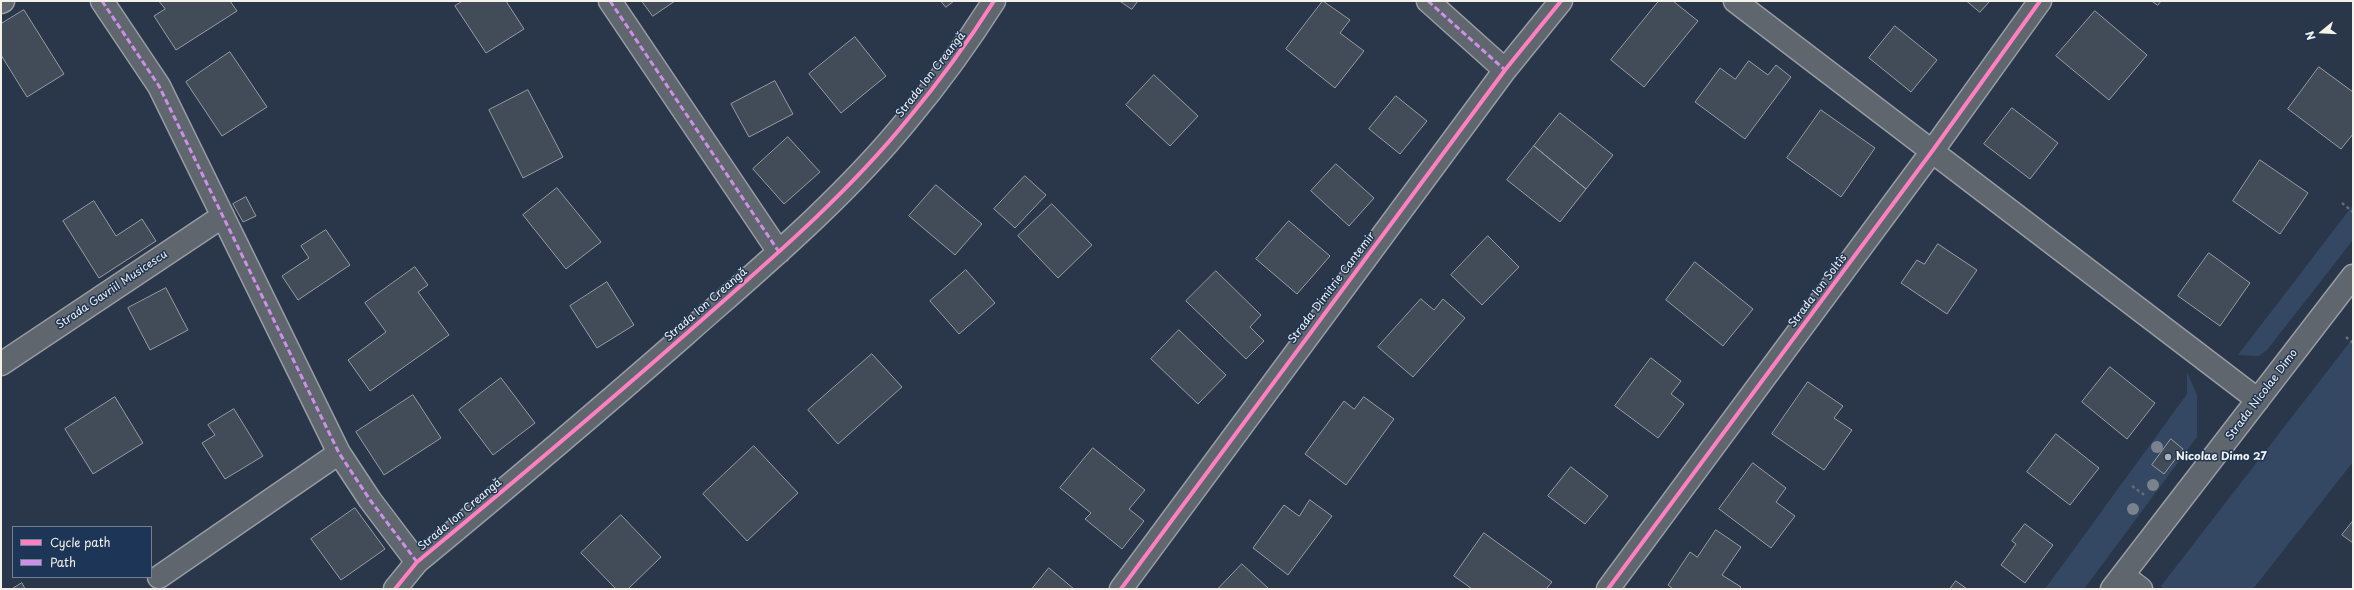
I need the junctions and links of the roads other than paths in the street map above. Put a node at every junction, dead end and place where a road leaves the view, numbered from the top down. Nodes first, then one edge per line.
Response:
1 (102, 1) edge
2 (610, 1) edge
3 (994, 1) edge
4 (1428, 1) edge
5 (1561, 1) edge
6 (1736, 1) edge
7 (2040, 1) edge
8 (1505, 70) junction
9 (1933, 150) junction
10 (224, 216) junction
11 (779, 252) junction
12 (2353, 276) edge
13 (1, 364) edge
14 (2258, 400) junction
15 (339, 453) junction
16 (417, 562) junction
17 (159, 577) dead end
18 (2118, 582) edge
19 (395, 589) edge
20 (1121, 589) edge
21 (1608, 589) edge
22 (2141, 589) edge

1 - 10 street
2 - 11 street
3 - 11 street, Strada Ion Creangă
4 - 8 street
5 - 8 street, Strada Dimitrie Cantemir
6 - 9 street
7 - 9 street, Strada Ion Soltîs
8 - 20 street, Strada Dimitrie Cantemir
9 - 14 street
9 - 21 street, Strada Ion Soltîs
10 - 13 street, Strada Gavriil Musicescu
10 - 15 street
11 - 16 street, Strada Ion Creangă
12 - 14 street, Strada Nicolae Dimo
14 - 18 street, Strada Nicolae Dimo
15 - 16 street
15 - 17 street
16 - 19 street, Strada Ion Creangă
18 - 22 street

